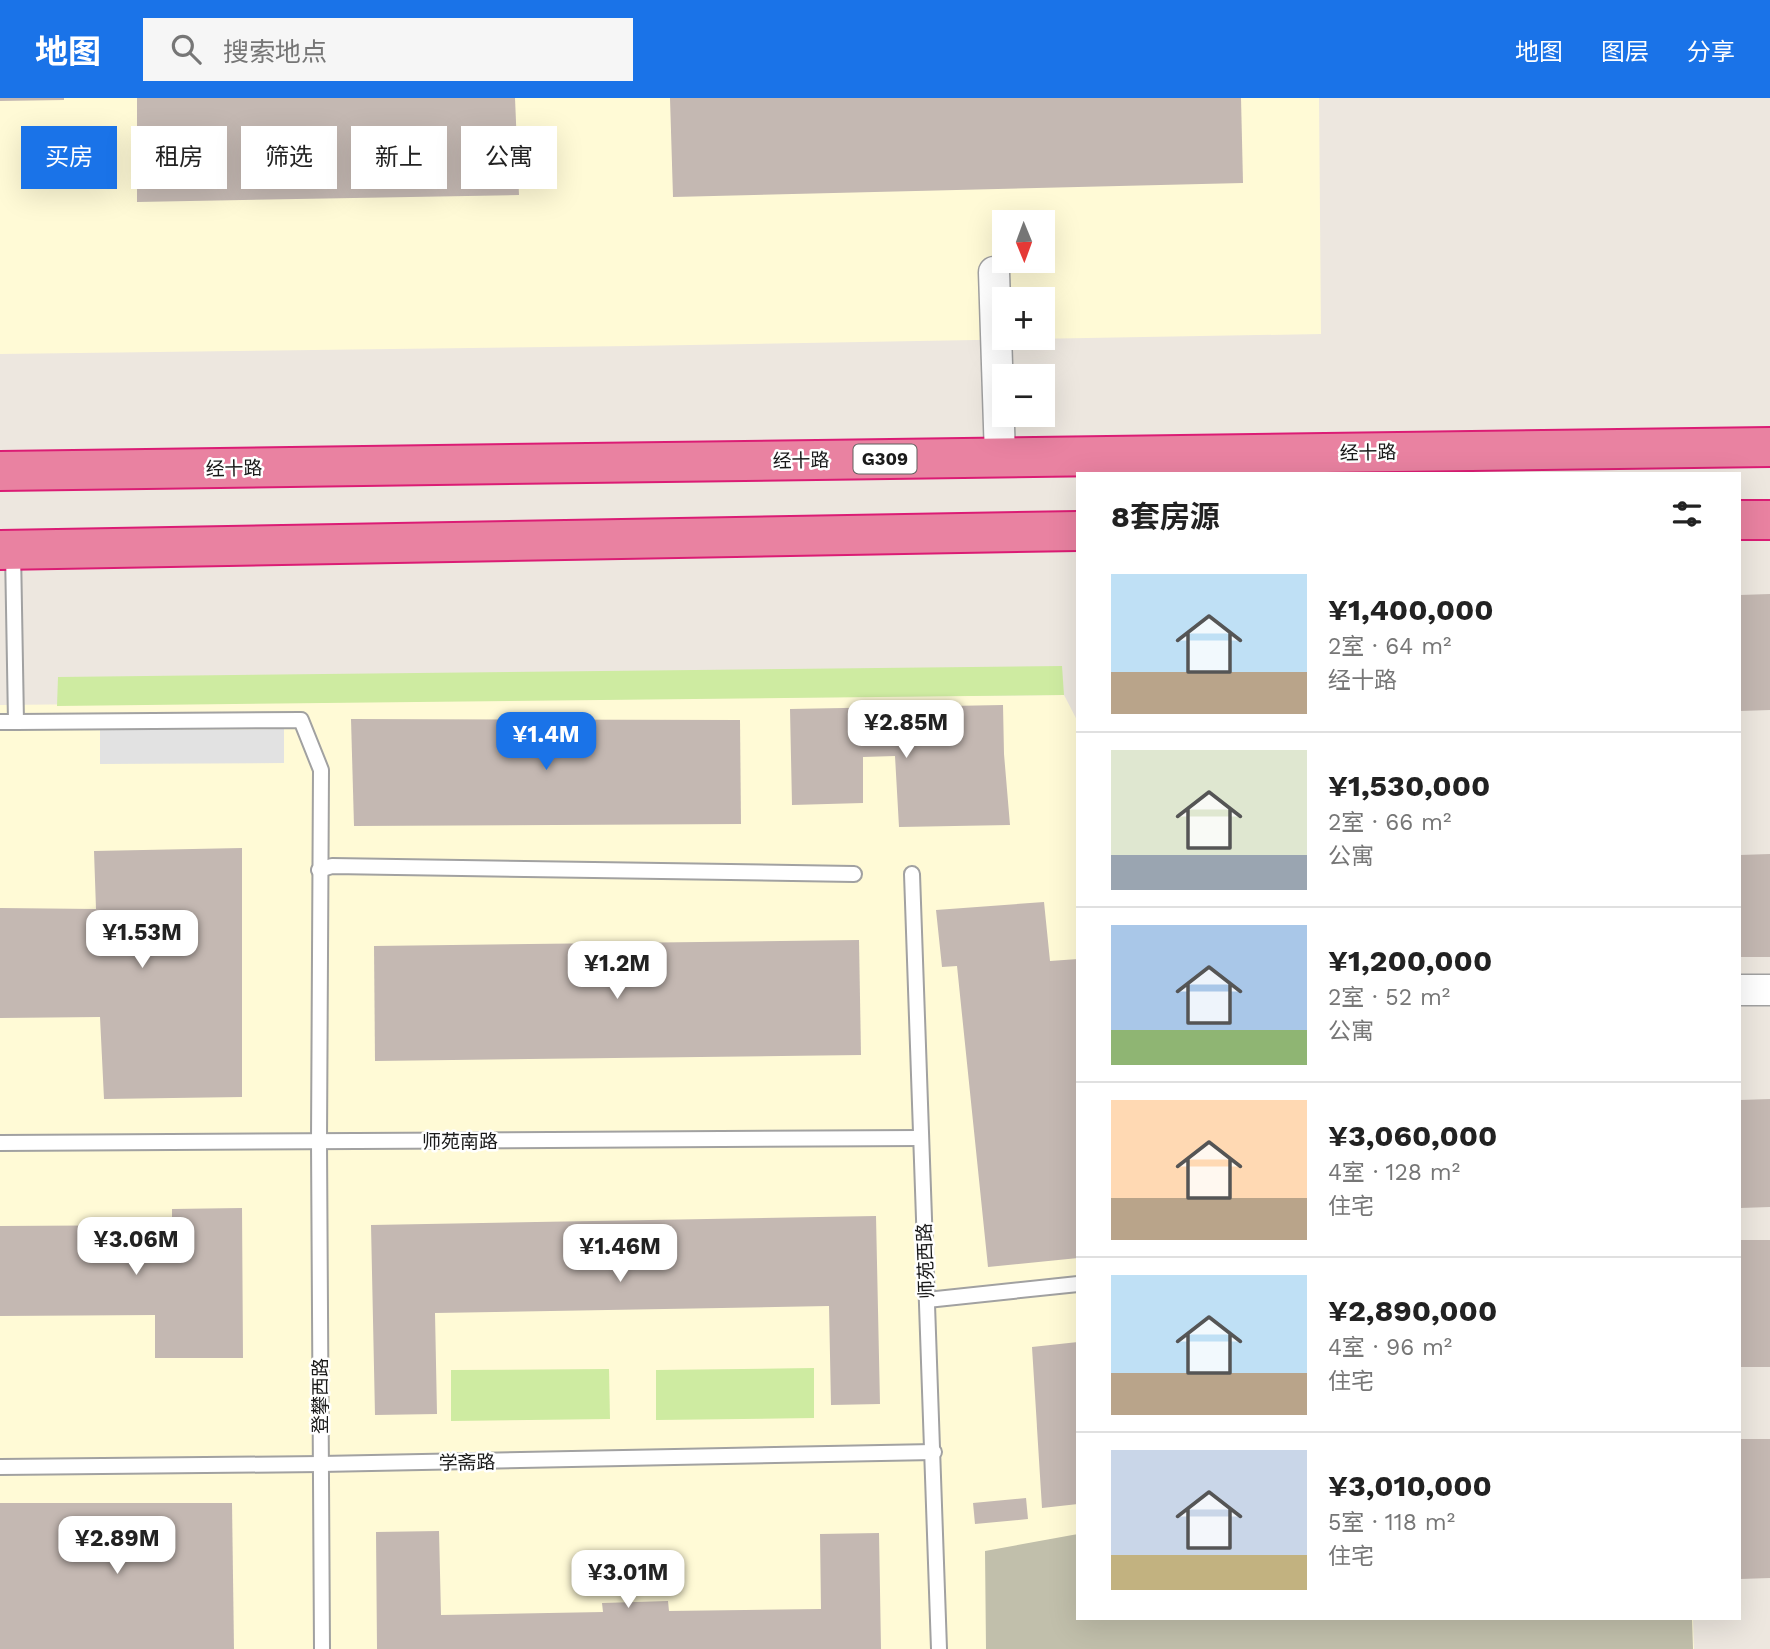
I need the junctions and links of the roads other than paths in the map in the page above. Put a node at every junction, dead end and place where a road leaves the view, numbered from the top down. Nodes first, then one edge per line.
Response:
1 (994, 273) edge
2 (1770, 447) edge
3 (1000, 457) junction
4 (0, 471) edge
5 (1741, 520) edge
6 (1770, 520) edge
7 (1076, 531) edge
8 (6, 550) edge
9 (0, 722) edge
10 (16, 722) junction
11 (319, 870) junction
12 (854, 874) dead end
13 (912, 874) dead end
14 (1741, 990) edge
15 (1770, 990) edge
16 (920, 1138) junction
17 (319, 1142) junction
18 (0, 1143) edge
19 (1076, 1284) edge
20 (927, 1300) junction
21 (934, 1452) junction
22 (321, 1464) junction
23 (0, 1467) edge
24 (322, 1649) edge
25 (939, 1649) edge

1 - 3 street
2 - 3 highway, 经十路 / G309
3 - 4 highway, 经十路 / G309
5 - 6 highway
7 - 8 highway
8 - 10 lane
9 - 10 lane
10 - 11 lane, 登攀西路
11 - 12 lane
11 - 17 lane, 登攀西路
13 - 16 lane, 师苑西路
14 - 15 street
16 - 17 lane, 师苑南路
16 - 20 lane, 师苑西路
17 - 18 lane, 师苑南路
17 - 22 lane, 登攀西路
19 - 20 lane
20 - 21 lane, 师苑西路
21 - 22 lane, 学斋路
21 - 25 lane, 师苑西路
22 - 23 lane, 学斋路
22 - 24 lane, 登攀西路

